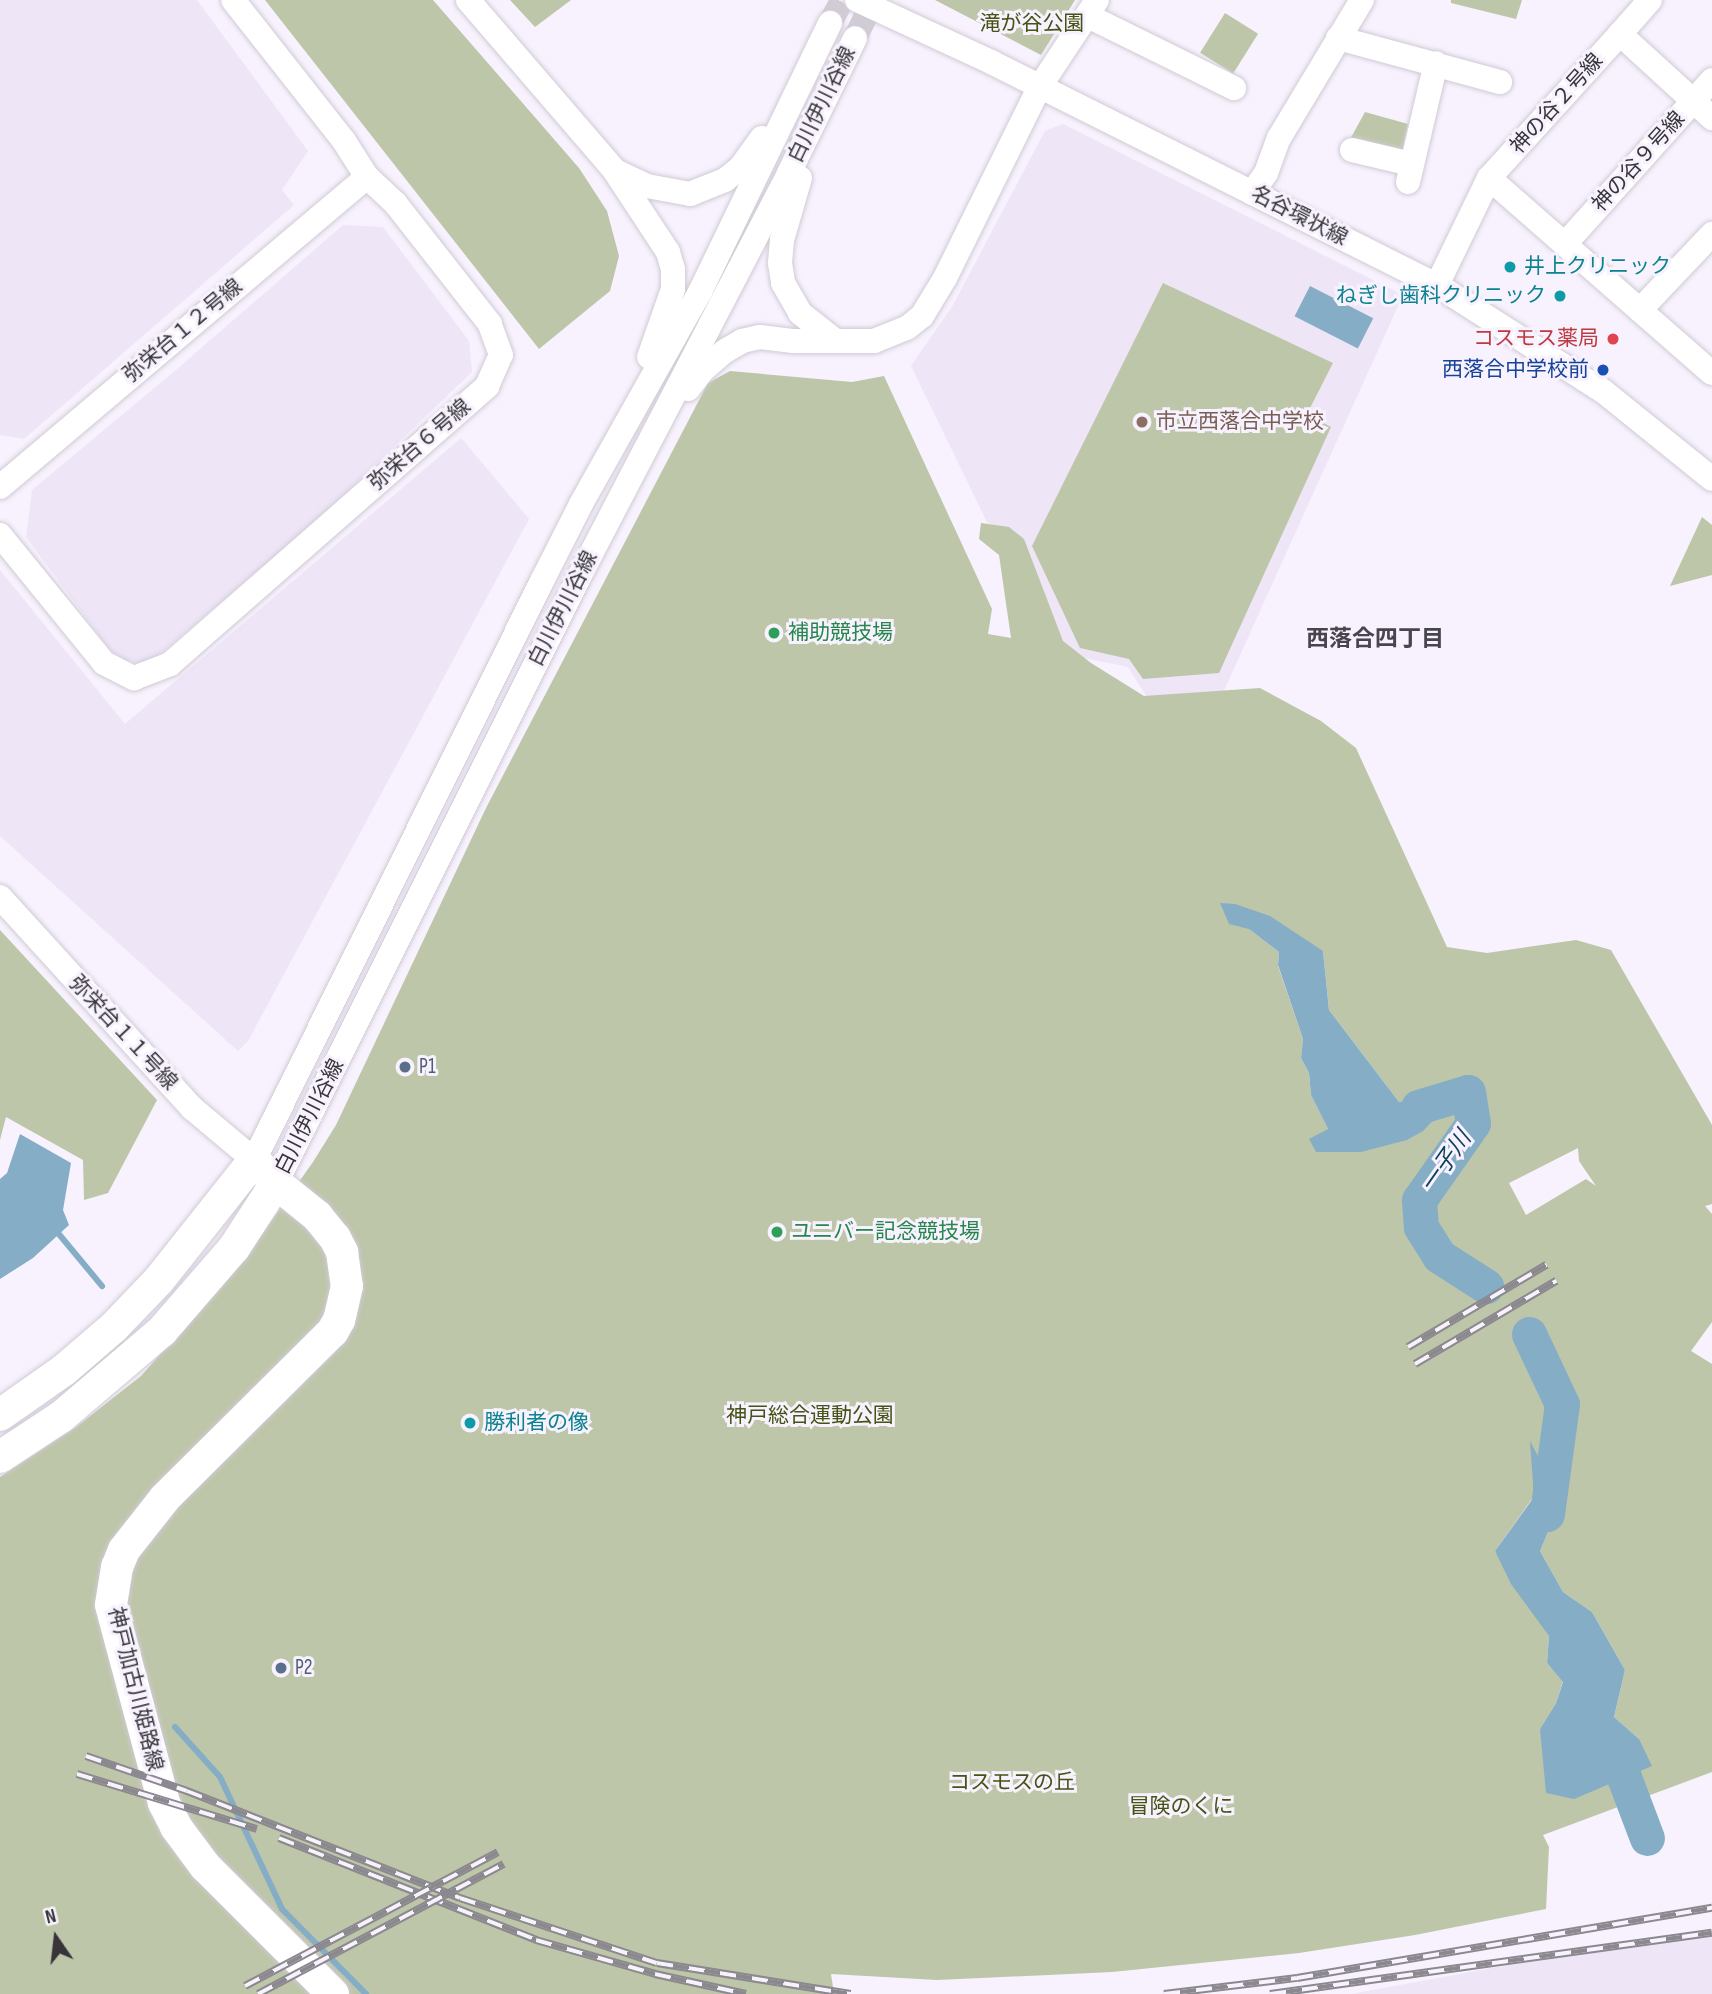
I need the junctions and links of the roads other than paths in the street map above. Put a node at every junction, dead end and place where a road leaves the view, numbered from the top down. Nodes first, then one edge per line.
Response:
1 (233, 0) edge
2 (468, 0) edge
3 (857, 0) edge
4 (1362, 0) edge
5 (1650, 0) edge
6 (1092, 8) edge
7 (830, 23) tunnel mouth
8 (1620, 34) junction
9 (855, 38) tunnel mouth
10 (1338, 38) junction
11 (1436, 63) junction
12 (838, 74) junction
13 (1712, 80) edge
14 (1500, 82) dead end
15 (1038, 88) junction
16 (1234, 88) dead end
17 (794, 98) junction
18 (1693, 101) junction
19 (1712, 118) edge
20 (1352, 150) dead end
21 (614, 170) junction
22 (367, 177) junction
23 (1489, 178) junction
24 (1252, 193) junction
25 (1712, 234) edge
26 (1565, 244) junction
27 (1437, 285) junction
28 (1640, 310) junction
29 (833, 339) junction
30 (1712, 373) edge
31 (653, 434) junction
32 (615, 442) junction
33 (1712, 479) edge
34 (0, 487) edge
35 (0, 500) edge
36 (0, 509) edge
37 (0, 535) edge
38 (0, 897) edge
39 (254, 1160) junction
40 (276, 1183) junction
41 (0, 1415) edge
42 (0, 1457) edge
43 (333, 1994) edge

1 - 22 street, 弥栄台６号線
2 - 21 street
3 - 15 street, 名谷環状線
4 - 10 street
5 - 8 street
6 - 15 street
6 - 16 street
7 - 17 street, 白川伊川谷線
8 - 18 street, 神の谷２号線
8 - 23 street, 神の谷２号線
9 - 12 street, 白川伊川谷線
10 - 11 street
10 - 24 street
11 - 14 street
11 - 20 street
12 - 29 street
12 - 31 street, 白川伊川谷線
13 - 18 street, 神の谷９号線
15 - 24 street, 名谷環状線
15 - 29 street
17 - 21 street
17 - 32 street, 白川伊川谷線
18 - 19 street, 神の谷２号線
18 - 26 street, 神の谷９号線
21 - 32 street
22 - 34 street, 弥栄台１２号線
22 - 37 street, 弥栄台６号線
23 - 26 street
23 - 27 street, 神の谷２号線
24 - 27 street, 名谷環状線
25 - 28 street
26 - 28 street
27 - 33 street, 名谷環状線
28 - 30 street
29 - 31 street
31 - 40 street, 白川伊川谷線
32 - 39 street, 白川伊川谷線
35 - 36 street
38 - 39 street, 弥栄台１１号線
39 - 40 main road, 神戸加古川姫路線
39 - 41 main road
40 - 42 main road
40 - 43 main road, 神戸加古川姫路線

